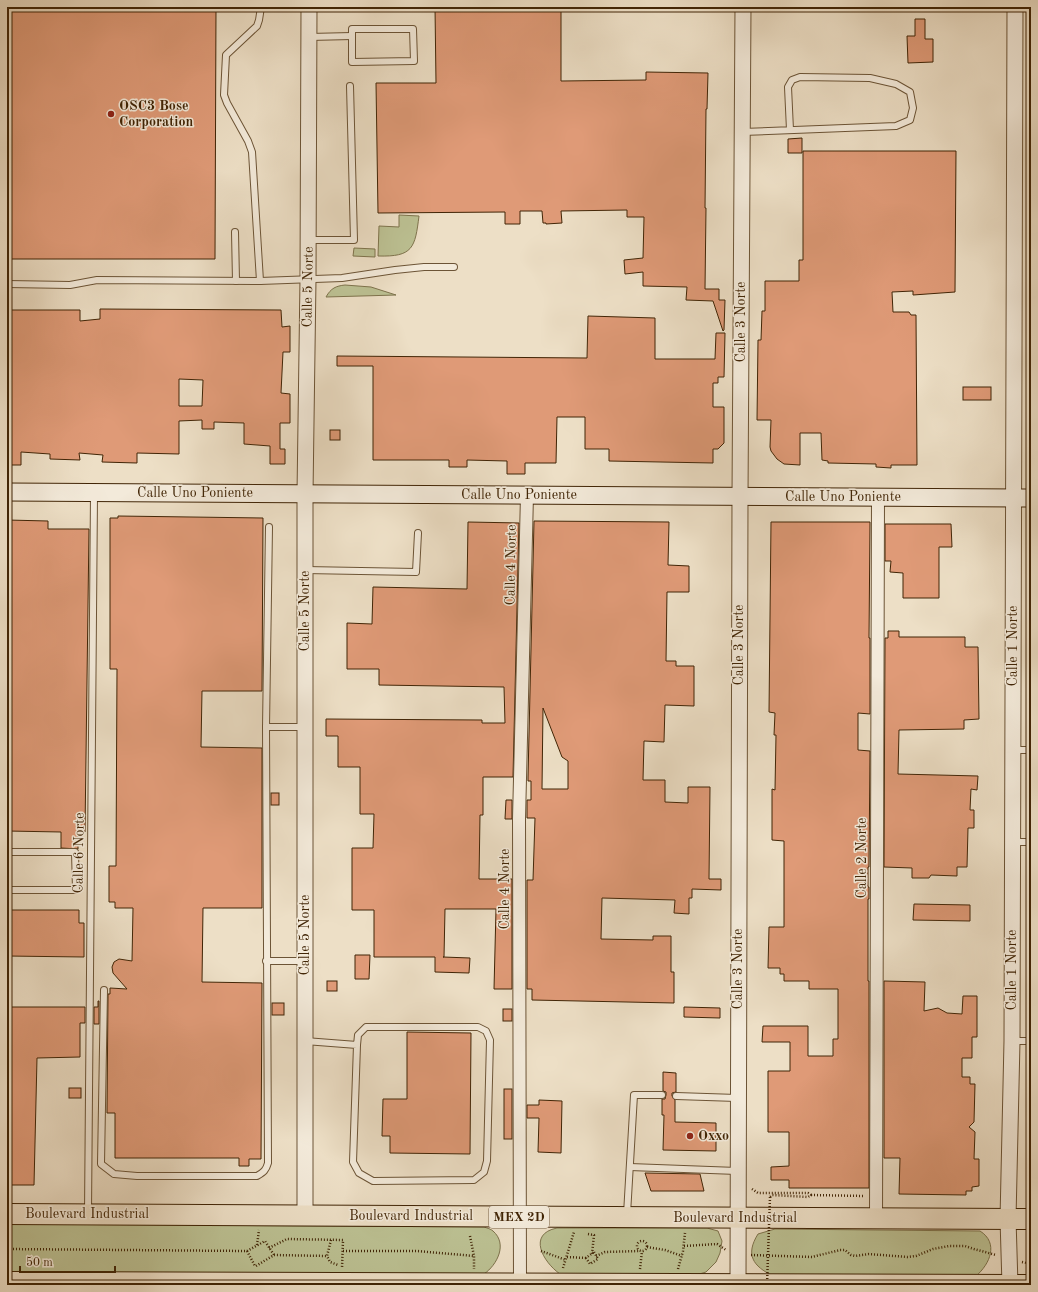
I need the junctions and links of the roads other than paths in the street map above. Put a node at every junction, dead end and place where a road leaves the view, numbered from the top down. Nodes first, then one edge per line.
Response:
1 (261, 7) edge
2 (308, 7) edge
3 (743, 7) edge
4 (1016, 7) edge
5 (352, 36) junction
6 (308, 37) junction
7 (350, 86) dead end
8 (790, 130) junction
9 (742, 132) junction
10 (235, 232) dead end
11 (308, 240) junction
12 (454, 267) dead end
13 (308, 279) junction
14 (236, 281) junction
15 (260, 281) junction
16 (7, 284) edge
17 (7, 492) edge
18 (94, 492) junction
19 (305, 494) junction
20 (527, 495) junction
21 (740, 496) junction
22 (878, 497) junction
23 (1014, 498) junction
24 (1031, 498) edge
25 (269, 527) dead end
26 (418, 533) dead end
27 (305, 570) junction
28 (305, 726) junction
29 (266, 727) junction
30 (1013, 750) junction
31 (1031, 750) edge
32 (1013, 842) junction
33 (1031, 842) edge
34 (7, 852) edge
35 (7, 890) edge
36 (266, 961) junction
37 (305, 961) junction
38 (104, 990) dead end
39 (305, 1041) junction
40 (1012, 1041) junction
41 (1031, 1041) edge
42 (356, 1045) junction
43 (662, 1095) dead end
44 (676, 1096) dead end
45 (738, 1098) junction
46 (630, 1167) junction
47 (737, 1171) junction
48 (7, 1214) edge
49 (88, 1214) junction
50 (305, 1216) junction
51 (521, 1217) junction
52 (627, 1217) junction
53 (737, 1218) junction
54 (876, 1218) junction
55 (1008, 1219) junction
56 (1031, 1219) edge
57 (7, 1282) edge
58 (520, 1283) junction
59 (197, 1284) edge
60 (307, 1284) edge
61 (602, 1284) edge
62 (738, 1284) junction
63 (1010, 1285) edge
64 (1031, 1285) edge

1 - 15 lane
2 - 6 street, Calle 5 Norte
3 - 9 street, Calle 3 Norte
4 - 23 street, Calle 1 Norte
5 - 5 lane
5 - 6 lane
6 - 11 street, Calle 5 Norte
7 - 11 lane
8 - 8 lane
8 - 9 lane
9 - 21 street, Calle 3 Norte
10 - 14 lane
11 - 13 street, Calle 5 Norte
12 - 13 lane
13 - 15 lane
13 - 19 street, Calle 5 Norte
14 - 15 lane
14 - 16 lane
17 - 18 main road, Calle Uno Poniente
18 - 19 main road, Calle Uno Poniente
18 - 49 lane, Calle 6 Norte
19 - 20 main road, Calle Uno Poniente
19 - 27 street, Calle 5 Norte
20 - 21 main road, Calle Uno Poniente
20 - 51 street, Calle 4 Norte
21 - 22 main road, Calle Uno Poniente
21 - 45 street, Calle 3 Norte
22 - 23 main road, Calle Uno Poniente
22 - 54 street, Calle 2 Norte
23 - 24 main road, Calle Uno Poniente
23 - 30 street, Calle 1 Norte
25 - 29 lane
26 - 27 lane
27 - 28 street, Calle 5 Norte
28 - 29 lane
28 - 37 street, Calle 5 Norte
29 - 36 lane
30 - 31 lane
30 - 32 street, Calle 1 Norte
32 - 33 lane
32 - 40 street, Calle 1 Norte
34 - 35 lane
36 - 37 lane
36 - 38 lane
37 - 39 street, Calle 5 Norte
39 - 42 lane
39 - 50 street, Calle 5 Norte
40 - 41 lane
40 - 55 street, Calle 1 Norte
42 - 42 lane
43 - 46 lane
44 - 45 lane
45 - 47 street, Calle 3 Norte
46 - 47 lane
46 - 52 lane
47 - 53 street, Calle 3 Norte
48 - 49 highway, Boulevard Industrial / MEX 2D
49 - 50 highway, Boulevard Industrial / MEX 2D
50 - 51 highway, Boulevard Industrial / MEX 2D
51 - 52 highway, Boulevard Industrial / MEX 2D
51 - 58 street, Calle 4 Norte
52 - 53 highway, Boulevard Industrial / MEX 2D
53 - 54 highway, Boulevard Industrial / MEX 2D
53 - 62 street, Calle 3 Norte
54 - 55 highway, Boulevard Industrial / MEX 2D
55 - 56 highway, Boulevard Industrial / MEX 2D
55 - 63 street, Calle 1 Norte
57 - 59 highway
58 - 60 highway
58 - 61 highway
59 - 60 highway
61 - 62 highway
62 - 63 highway
63 - 64 highway

